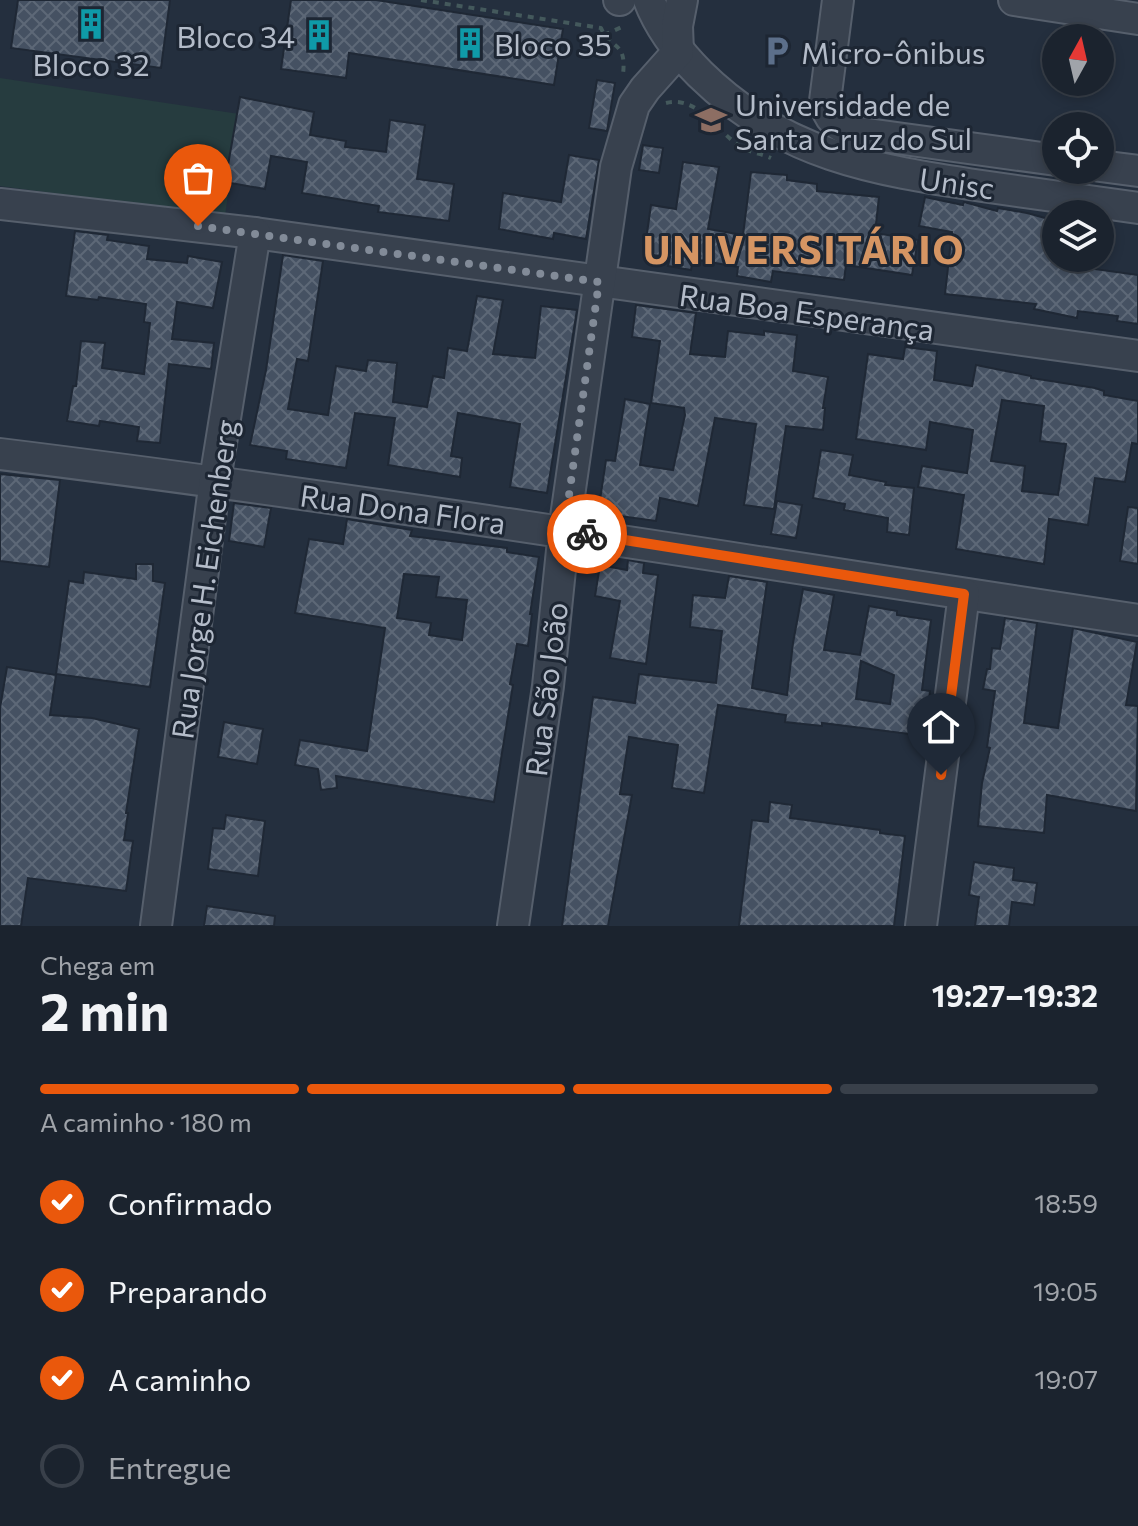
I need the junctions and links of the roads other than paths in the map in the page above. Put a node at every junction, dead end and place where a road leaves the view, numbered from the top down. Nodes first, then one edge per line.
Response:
1 (649, 0) edge
2 (682, 0) edge
3 (838, 0) edge
4 (1014, 0) edge
5 (1138, 19) edge
6 (678, 52) junction
7 (1042, 158) edge
8 (1114, 168) edge
9 (1138, 171) edge
10 (0, 204) edge
11 (1138, 208) edge
12 (255, 233) junction
13 (599, 282) junction
14 (1138, 356) edge
15 (0, 454) edge
16 (215, 480) junction
17 (564, 531) junction
18 (964, 594) junction
19 (1138, 620) edge
20 (156, 926) edge
21 (513, 926) edge
22 (921, 926) edge

1 - 6 street, Unisc
2 - 6 street
3 - 7 street, Unisc
4 - 5 street
6 - 11 street, Unisc
6 - 13 street, Rua São João
8 - 9 street
10 - 12 street, Rua Boa Esperança
12 - 13 street, Rua Boa Esperança
12 - 16 street, Rua Jorge H. Eichenberg
13 - 14 street, Rua Boa Esperança
13 - 17 street, Rua São João
15 - 16 street, Rua Dona Flora
16 - 17 street, Rua Dona Flora
16 - 20 street, Rua Jorge H. Eichenberg
17 - 18 street, Rua Dona Flora
17 - 21 street, Rua São João
18 - 19 street, Rua Dona Flora
18 - 22 street

